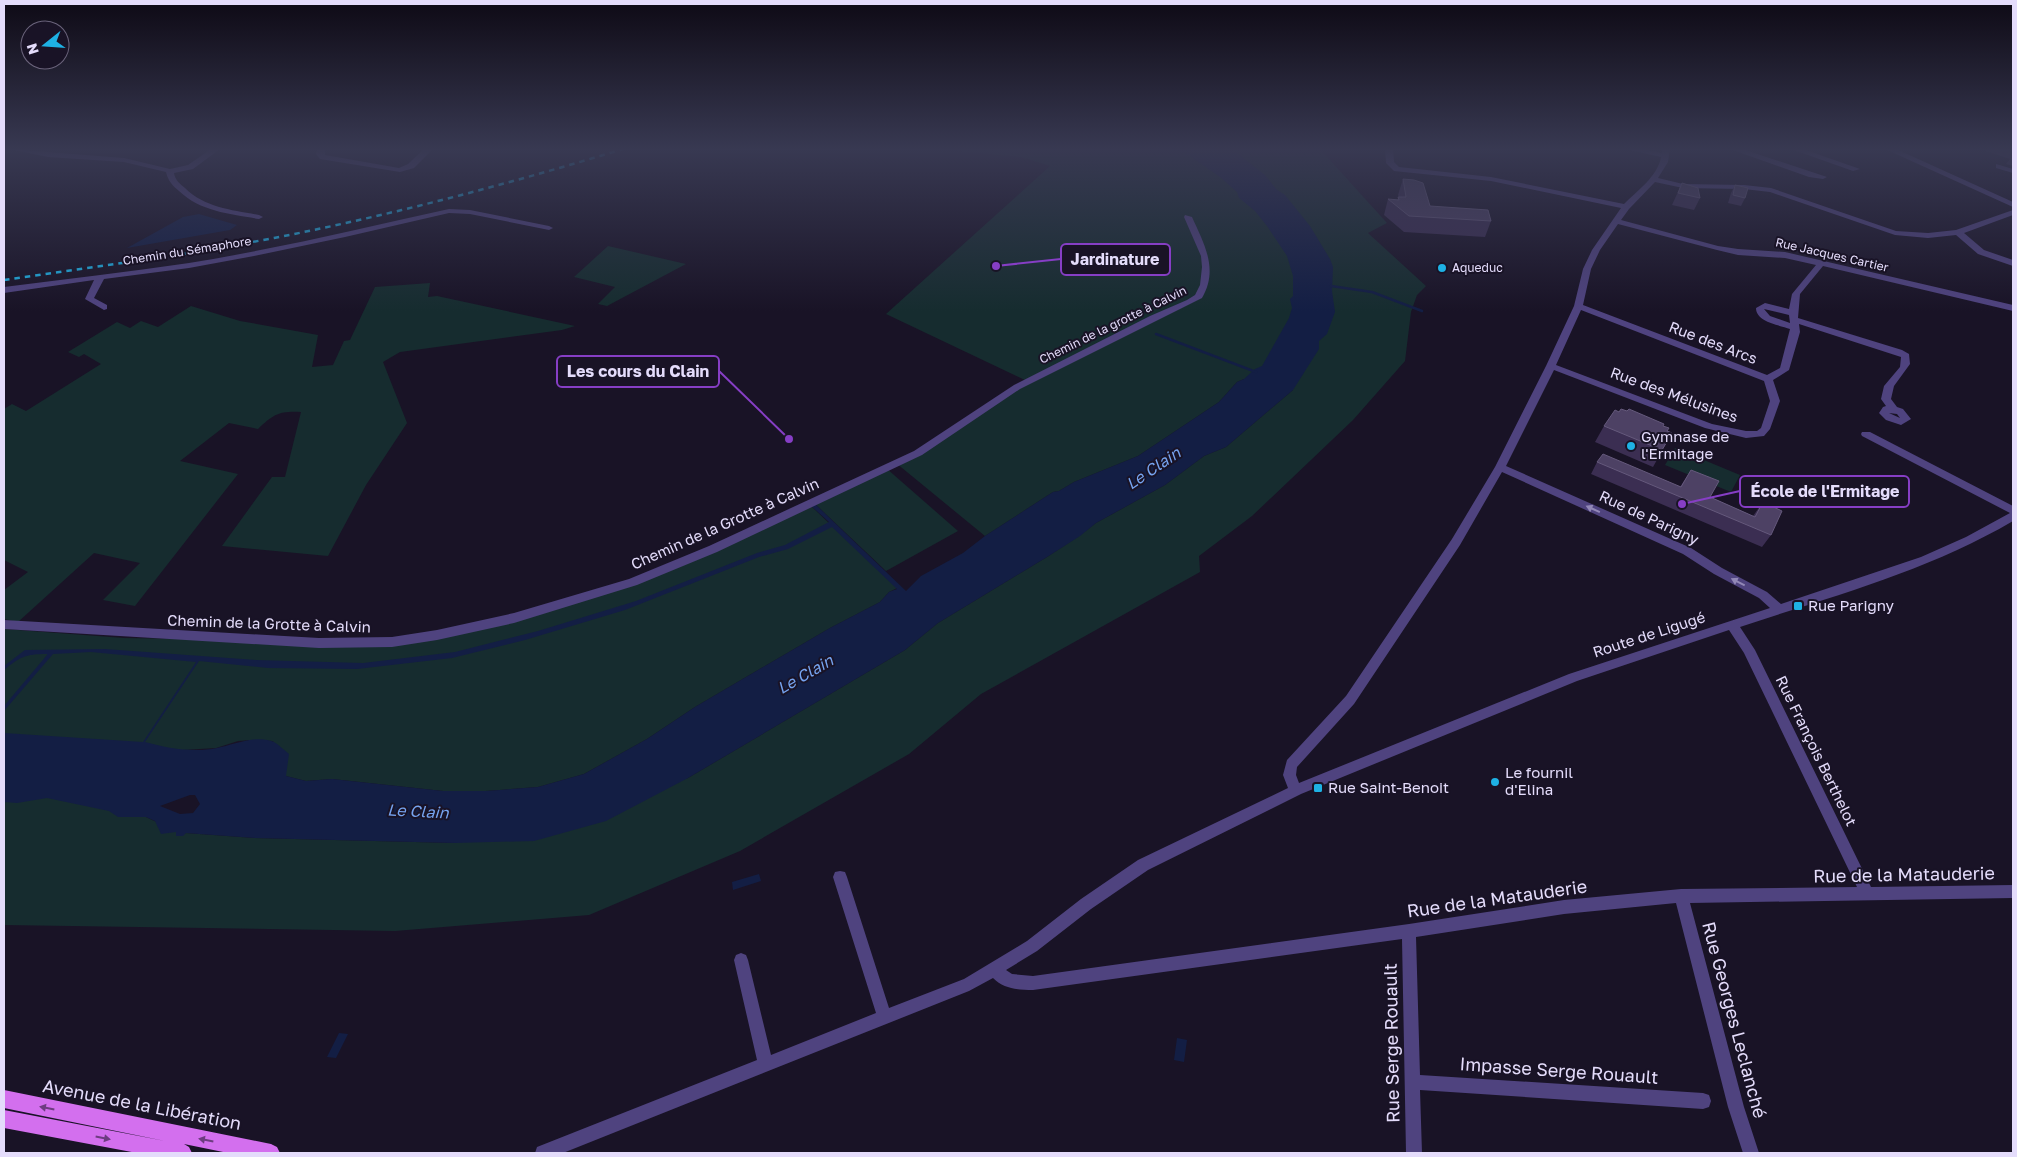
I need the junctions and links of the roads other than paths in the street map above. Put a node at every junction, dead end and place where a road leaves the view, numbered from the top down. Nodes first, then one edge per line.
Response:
1 (197, 203) edge
2 (1607, 203) edge
3 (1630, 203) edge
4 (1808, 203) edge
5 (1626, 207) junction
6 (2013, 212) edge
7 (259, 217) dead end
8 (1188, 217) dead end
9 (1616, 221) junction
10 (548, 228) dead end
11 (1959, 233) junction
12 (2013, 263) edge
13 (1822, 264) junction
14 (100, 278) junction
15 (4, 290) edge
16 (1578, 306) junction
17 (104, 307) dead end
18 (2013, 308) edge
19 (1793, 320) junction
20 (1551, 366) junction
21 (1768, 379) junction
22 (1017, 387) joint
23 (1893, 409) dead end
24 (1866, 434) dead end
25 (1500, 467) junction
26 (2013, 510) edge
27 (2013, 516) edge
28 (1778, 608) junction
29 (4, 625) edge
30 (1732, 625) junction
31 (1296, 790) junction
32 (840, 877) dead end
33 (2013, 892) edge
34 (1868, 893) junction
35 (1681, 896) junction
36 (1409, 931) junction
37 (741, 960) dead end
38 (996, 969) junction
39 (885, 1018) junction
40 (766, 1065) junction
41 (1412, 1082) junction
42 (4, 1099) edge
43 (1703, 1100) dead end
44 (4, 1119) edge
45 (551, 1151) edge
46 (183, 1153) edge
47 (271, 1153) edge
48 (1414, 1153) edge
49 (1751, 1153) edge

1 - 7 street
2 - 5 street
3 - 5 street
4 - 11 street
5 - 9 street
6 - 11 street
8 - 22 street, Chemin de la grotte à Calvin
9 - 13 street, Rue Jacques Cartier
9 - 16 street
10 - 14 street, Chemin du Sémaphore
11 - 12 street
13 - 18 street, Rue Jacques Cartier
13 - 19 street, Rue des Arcs
14 - 15 street, Chemin du Sémaphore
14 - 17 street
16 - 20 street
16 - 21 street, Rue des Arcs
19 - 21 street, Rue des Arcs
19 - 23 street
20 - 21 street, Rue des Mélusines
20 - 25 street
22 - 29 street, Chemin de la Grotte à Calvin
24 - 26 street
28 -> 25 street, Rue de Parigny
25 - 31 street
27 - 28 street, Route de Ligugé
28 - 30 street, Route de Ligugé
30 - 31 street, Route de Ligugé
30 - 34 street, Rue François Berthelot
31 - 38 street, Route de Ligugé
32 - 39 street
33 - 34 street, Rue de la Matauderie
34 - 35 street, Rue de la Matauderie
35 - 36 street, Rue de la Matauderie
35 - 49 street, Rue Georges Leclanché
36 - 38 street, Rue de la Matauderie
36 - 41 street, Rue Serge Rouault
37 - 40 street
38 - 39 street, Route de Ligugé
39 - 40 street, Route de Ligugé
40 - 45 street, Route de Ligugé
41 - 43 street, Impasse Serge Rouault
41 - 48 street, Rue Serge Rouault
47 -> 42 main road, Avenue de la Libération
44 -> 46 main road

